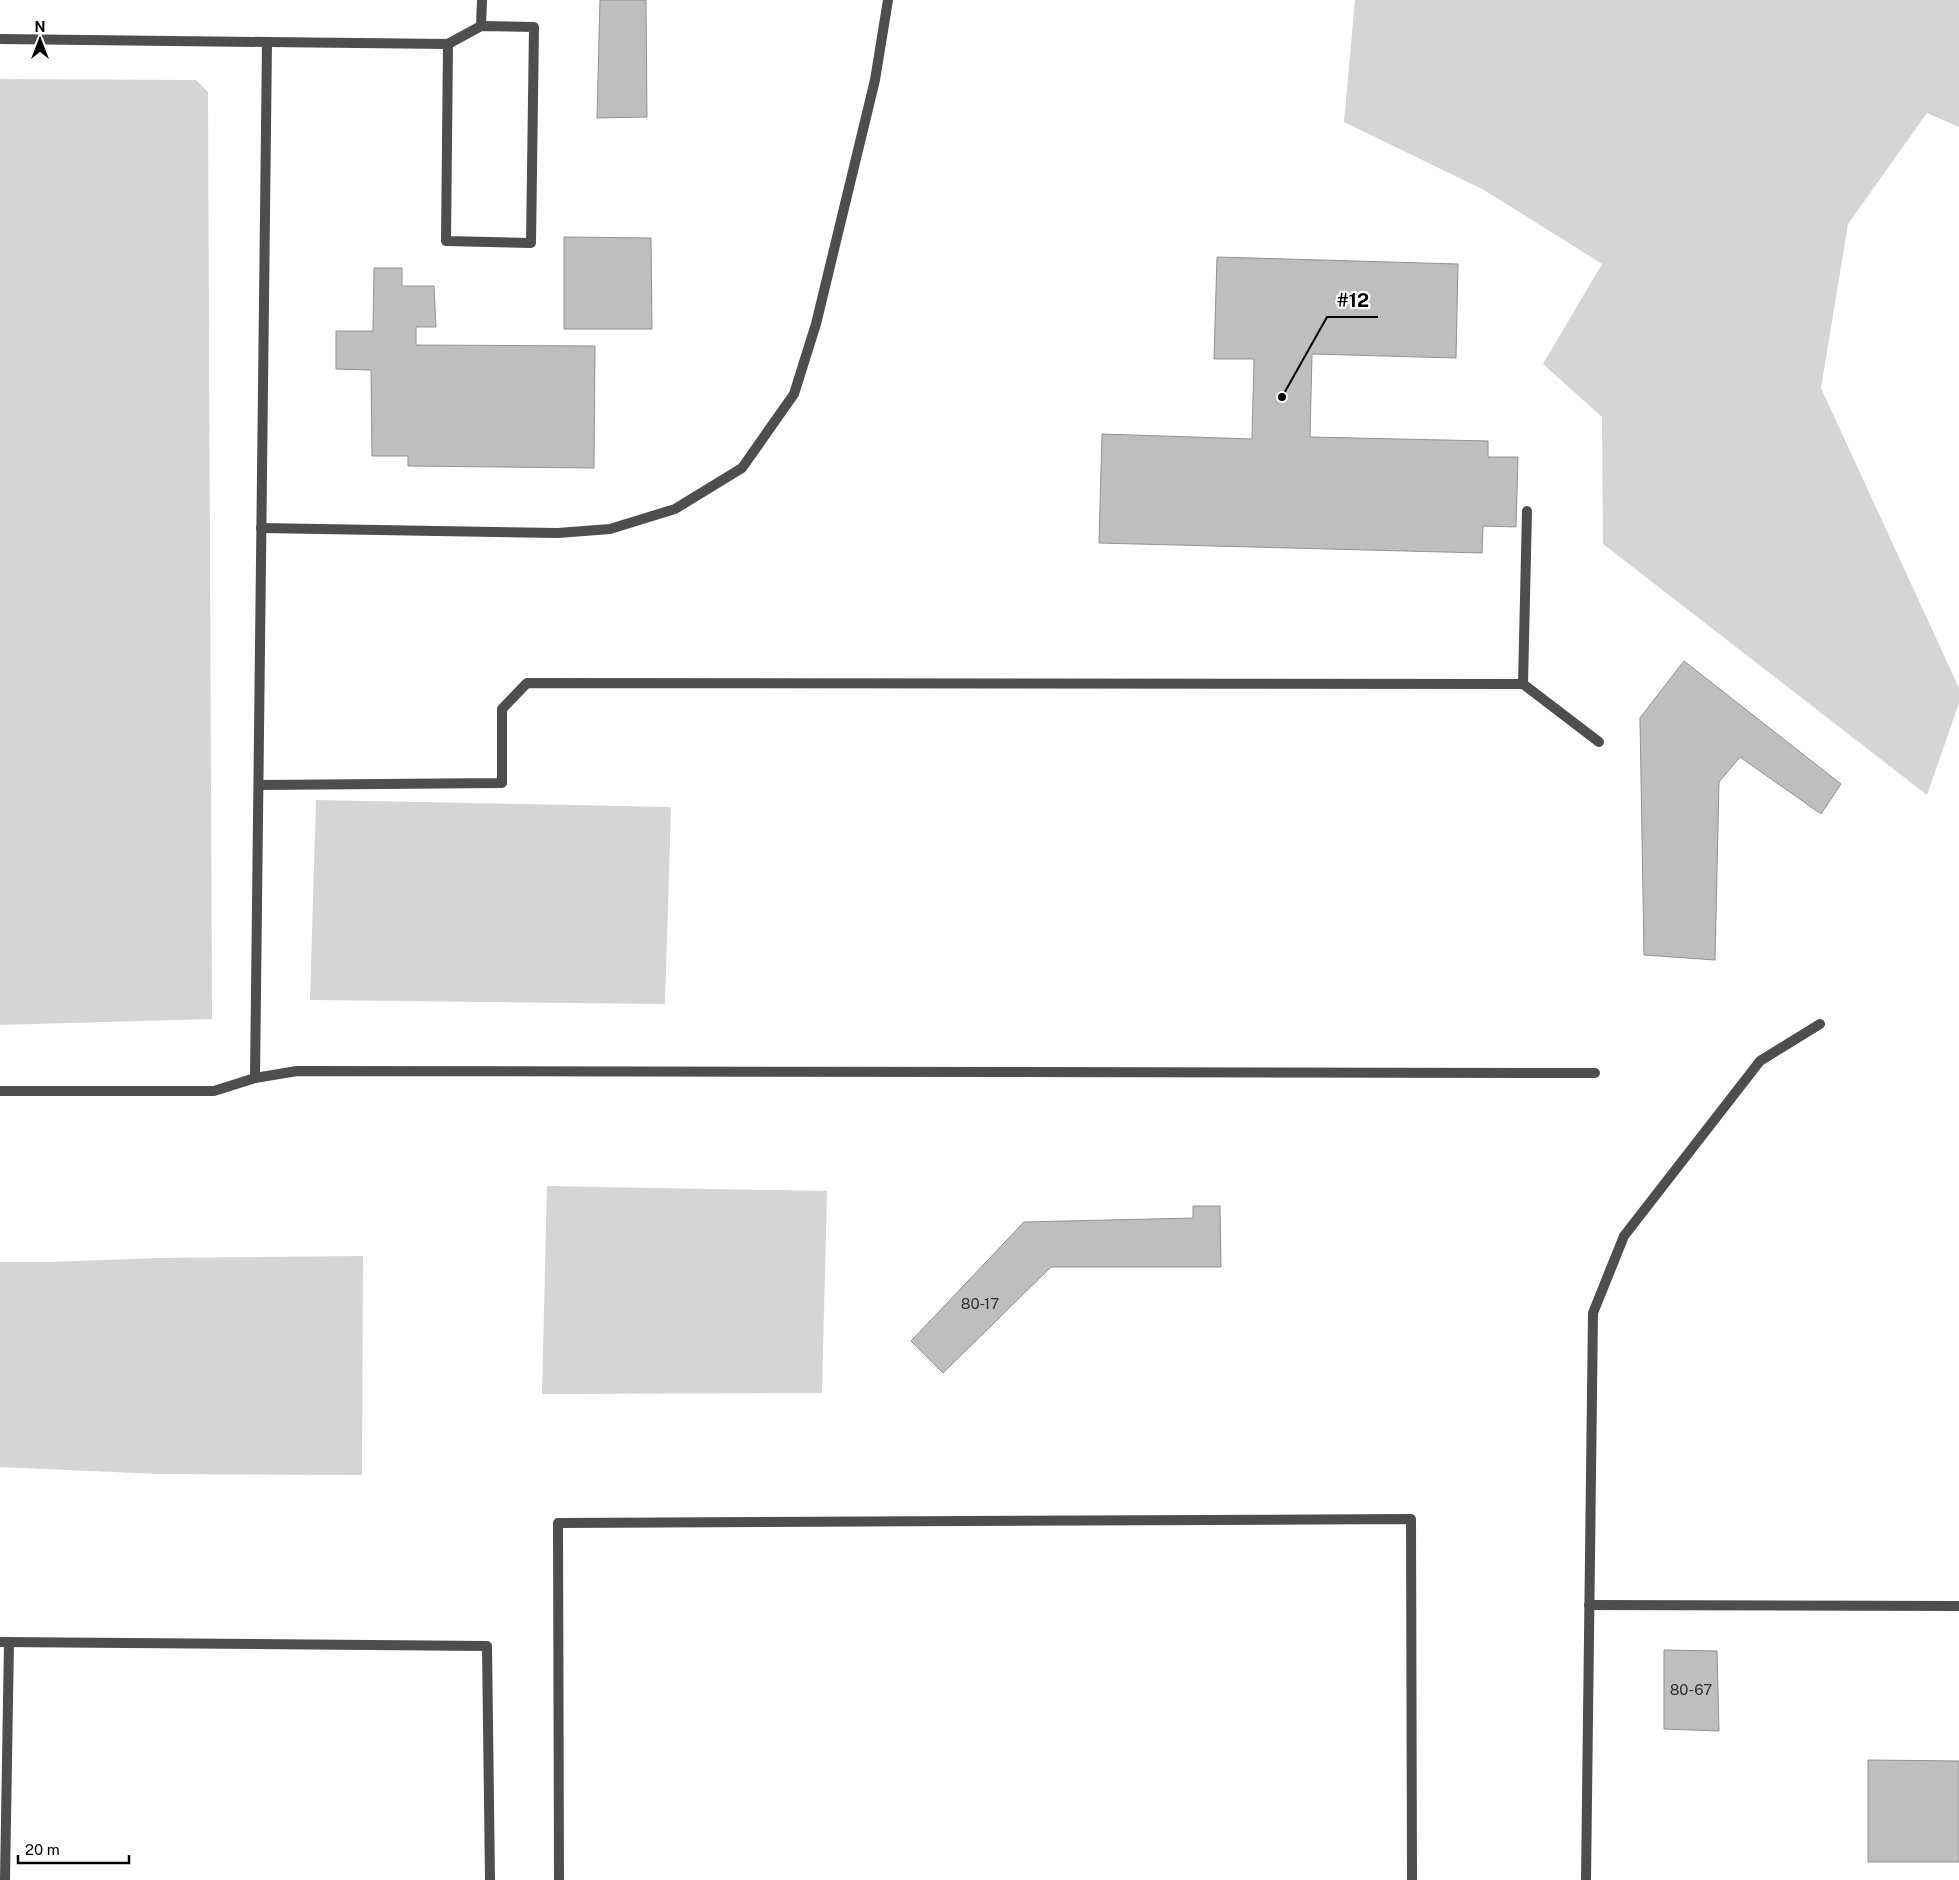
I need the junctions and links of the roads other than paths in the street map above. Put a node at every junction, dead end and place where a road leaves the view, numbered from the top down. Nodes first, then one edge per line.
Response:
1 (482, 0) edge
2 (888, 0) edge
3 (482, 26) junction
4 (0, 39) edge
5 (267, 42) junction
6 (448, 44) junction
7 (1527, 511) dead end
8 (261, 528) junction
9 (1523, 684) junction
10 (1599, 742) dead end
11 (259, 785) junction
12 (1820, 1024) dead end
13 (1595, 1073) dead end
14 (255, 1078) junction
15 (0, 1091) edge
16 (1589, 1605) junction
17 (1959, 1606) edge
18 (5, 1642) edge
19 (5, 1880) edge
20 (490, 1880) edge
21 (559, 1880) edge
22 (1412, 1880) edge
23 (1586, 1880) edge

1 - 3 lane
2 - 8 lane
3 - 6 lane
3 - 6 lane
4 - 5 lane
5 - 6 lane
5 - 8 lane
7 - 9 lane
8 - 11 lane
9 - 10 lane
9 - 11 lane
11 - 14 lane
12 - 16 lane
13 - 14 lane
14 - 15 lane
16 - 17 lane
16 - 23 lane
18 - 19 lane
18 - 20 lane
21 - 22 lane

